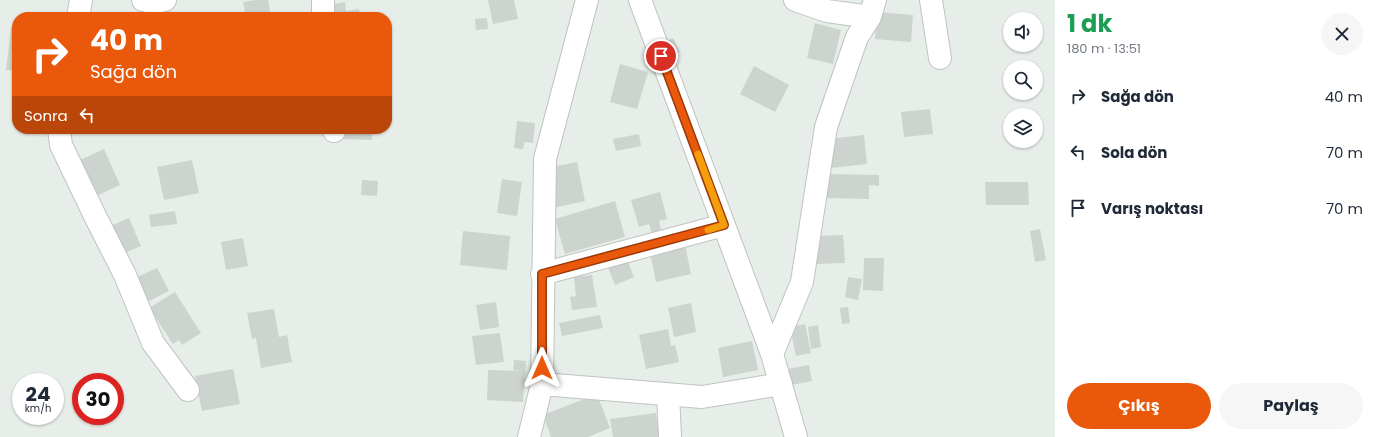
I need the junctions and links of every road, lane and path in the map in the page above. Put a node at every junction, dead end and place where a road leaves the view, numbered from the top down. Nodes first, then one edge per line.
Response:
1 (81, 0) edge
2 (143, 0) edge
3 (165, 0) edge
4 (323, 0) edge
5 (587, 0) edge
6 (640, 0) edge
7 (795, 0) edge
8 (931, 0) edge
9 (872, 9) edge
10 (79, 12) edge
11 (323, 12) edge
12 (940, 58) dead end
13 (60, 134) edge
14 (724, 225) junction
15 (542, 274) junction
16 (772, 354) junction
17 (542, 384) junction
18 (781, 384) junction
19 (188, 390) dead end
20 (668, 394) junction
21 (529, 437) edge
22 (670, 437) edge
23 (796, 437) edge

1 - 10 street
2 - 3 street
4 - 11 street
5 - 15 street
6 - 14 street
7 - 9 street
8 - 12 street
9 - 16 street
13 - 19 street
14 - 15 street
14 - 16 street
15 - 17 street
16 - 18 street
17 - 20 street
17 - 21 street
18 - 20 street
18 - 23 street
20 - 22 street

